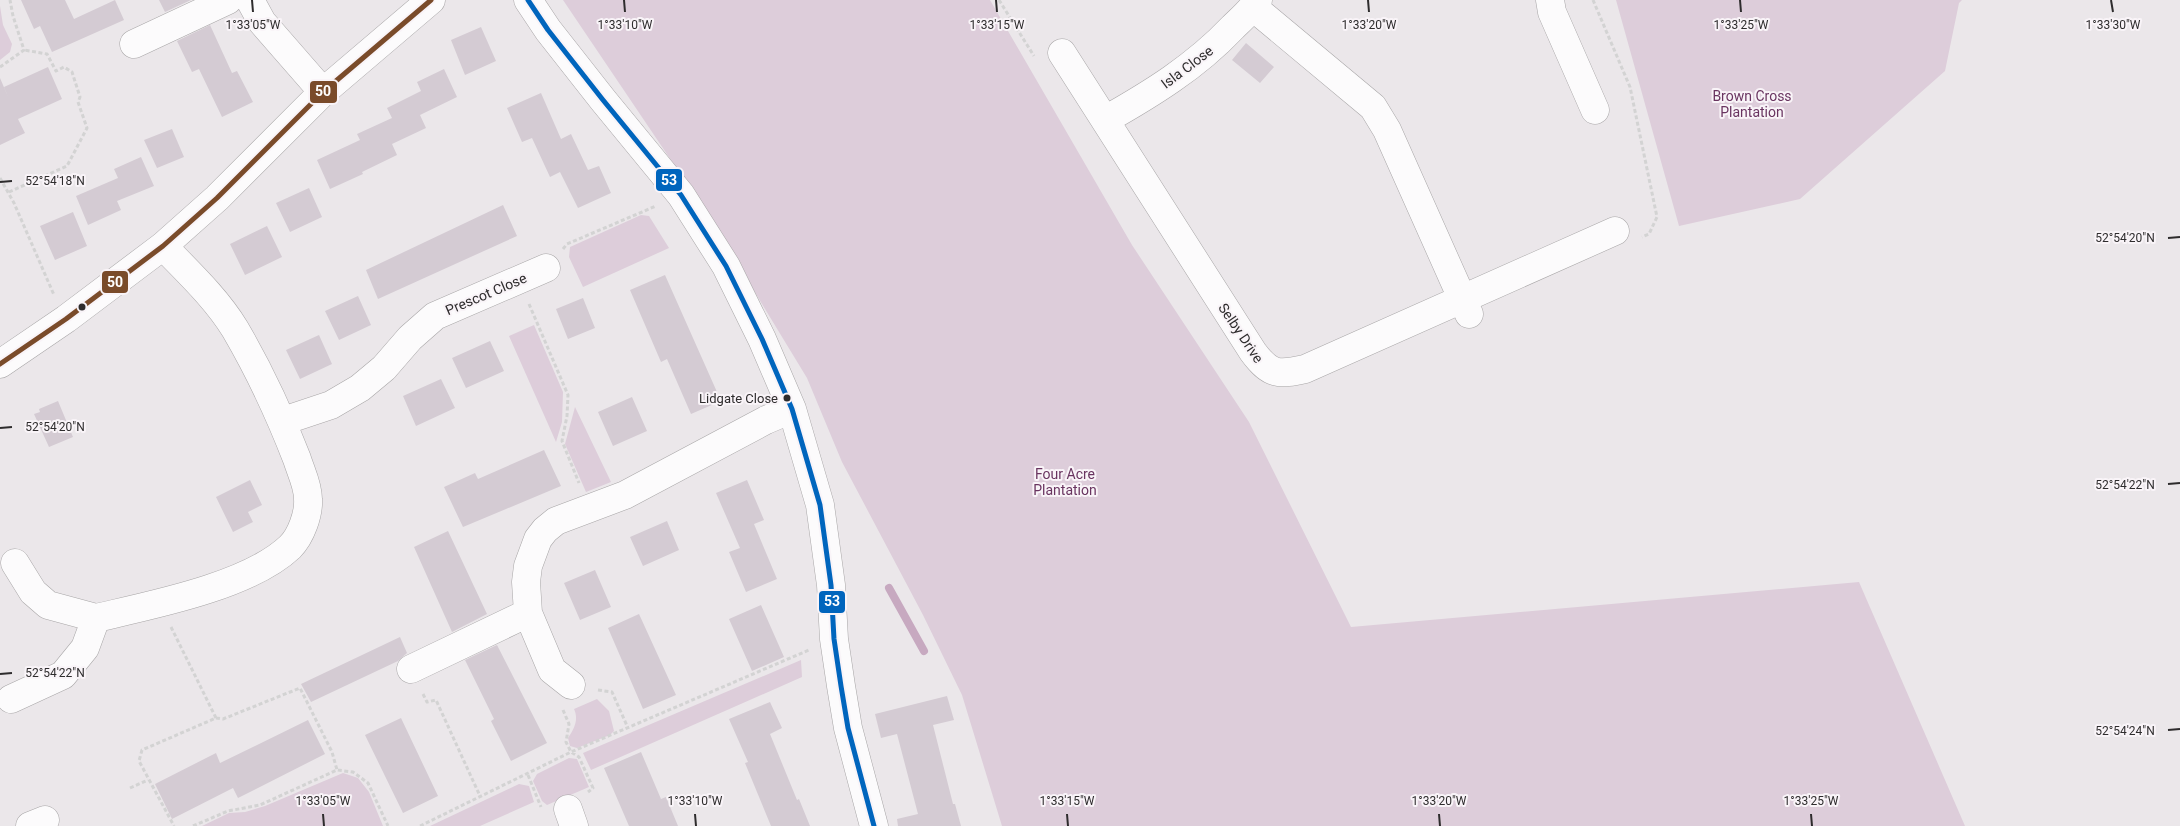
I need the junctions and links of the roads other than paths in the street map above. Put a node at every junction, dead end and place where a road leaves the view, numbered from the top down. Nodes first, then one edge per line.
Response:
1 (228, 0) edge
2 (250, 0) edge
3 (431, 0) edge
4 (528, 0) edge
5 (1550, 0) edge
6 (1255, 4) edge
7 (134, 44) dead end
8 (1049, 56) road end
9 (323, 92) junction
10 (1595, 110) dead end
11 (1105, 120) junction
12 (1627, 234) road end
13 (163, 246) junction
14 (546, 268) road end
15 (1465, 306) junction
16 (0, 364) edge
17 (792, 409) junction
18 (283, 421) junction
19 (15, 562) dead end
20 (528, 613) junction
21 (96, 618) junction
22 (412, 668) road end
23 (571, 685) road end
24 (11, 699) dead end
25 (874, 826) edge

1 - 7 street
2 - 9 street
3 - 9 street
4 - 17 street
5 - 10 street
6 - 11 street, Isla Close
6 - 15 street
8 - 11 street
9 - 13 street
11 - 15 street, Selby Drive
12 - 15 street, Selby Drive
13 - 16 street
13 - 18 street
14 - 18 street, Prescot Close
17 - 20 street
17 - 25 street
18 - 21 street
19 - 21 street
20 - 22 street
20 - 23 street
21 - 24 street

